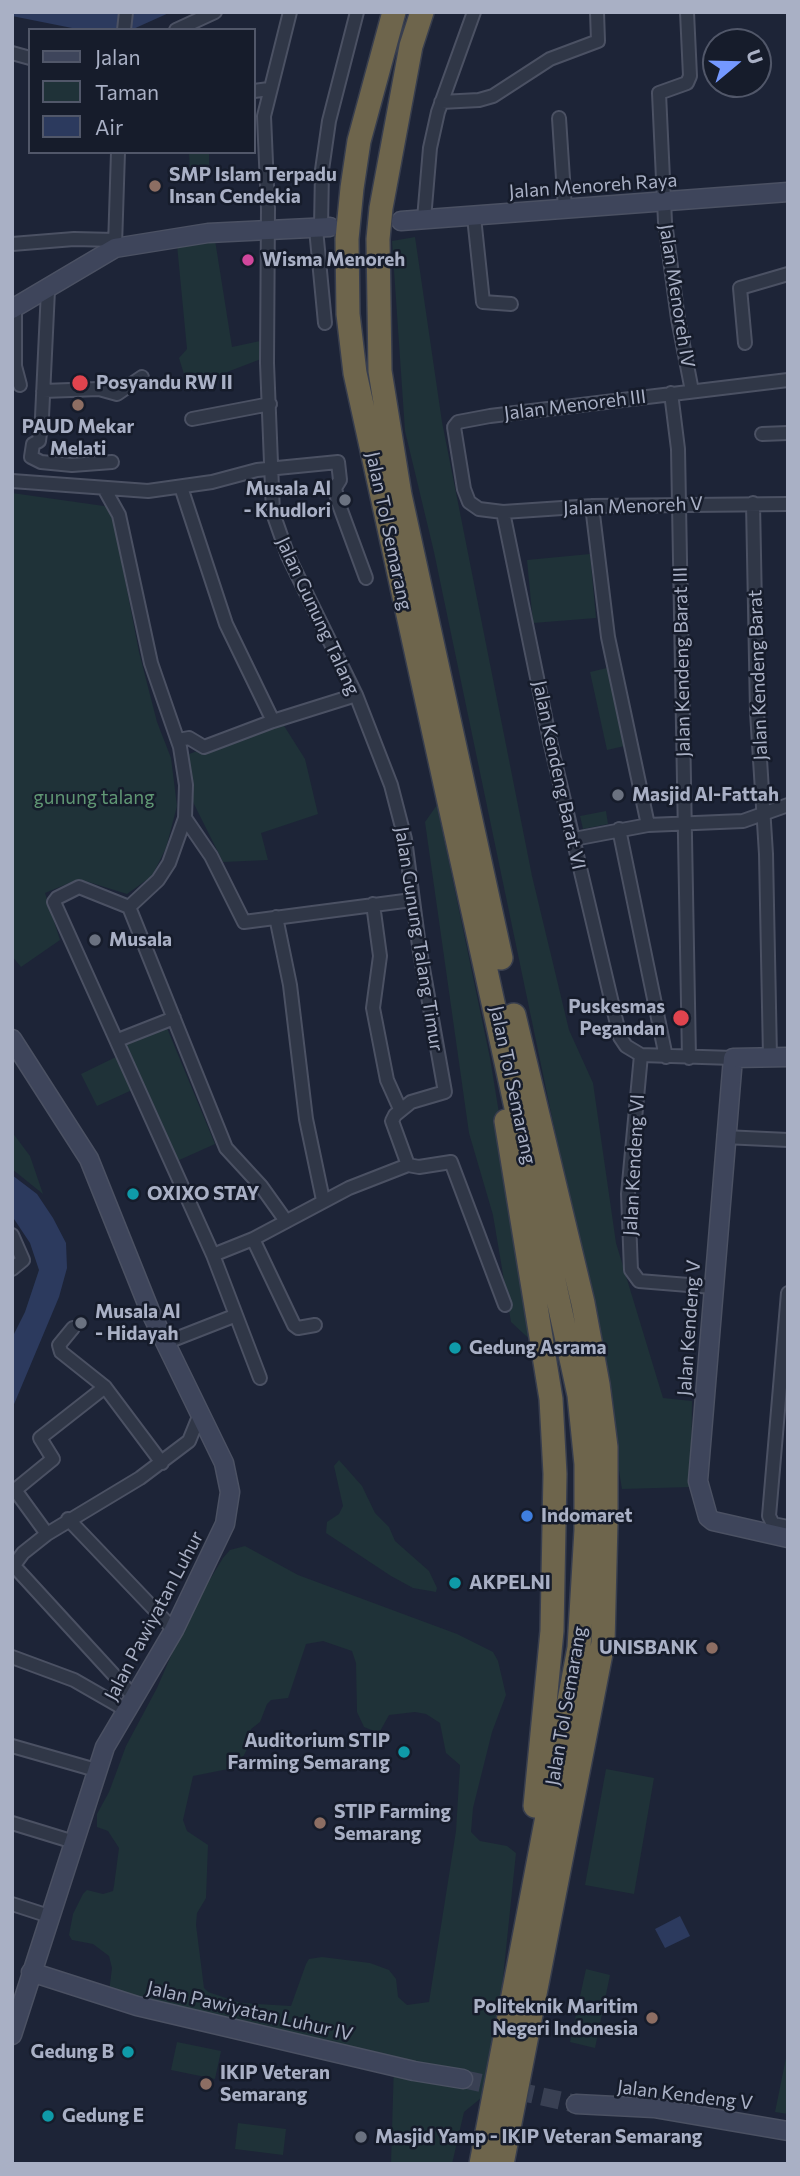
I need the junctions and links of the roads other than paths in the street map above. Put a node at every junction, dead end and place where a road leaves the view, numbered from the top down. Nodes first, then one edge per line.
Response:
1 (290, 12) edge
2 (357, 12) edge
3 (394, 12) edge
4 (422, 12) edge
5 (474, 12) edge
6 (597, 12) edge
7 (687, 12) edge
8 (210, 14) edge
9 (180, 28) edge
10 (269, 89) junction
11 (256, 91) edge
12 (440, 102) junction
13 (559, 118) dead end
14 (118, 154) edge
15 (788, 192) edge
16 (664, 202) junction
17 (565, 209) junction
18 (474, 217) junction
19 (424, 219) junction
20 (401, 221) dead end
21 (323, 228) junction
22 (266, 232) junction
23 (12, 244) edge
24 (115, 244) junction
25 (788, 274) edge
26 (48, 290) junction
27 (511, 304) dead end
28 (13, 309) edge
29 (326, 323) dead end
30 (745, 343) dead end
31 (142, 377) dead end
32 (788, 380) edge
33 (20, 385) dead end
34 (43, 391) junction
35 (692, 391) junction
36 (671, 393) junction
37 (270, 404) junction
38 (192, 419) dead end
39 (788, 433) edge
40 (762, 434) dead end
41 (112, 462) dead end
42 (273, 468) junction
43 (12, 481) edge
44 (181, 487) junction
45 (105, 490) junction
46 (753, 503) junction
47 (788, 503) edge
48 (679, 505) junction
49 (592, 506) junction
50 (479, 509) joint
51 (503, 512) junction
52 (366, 578) dead end
53 (356, 695) junction
54 (273, 721) junction
55 (178, 740) junction
56 (391, 785) joint
57 (788, 805) edge
58 (763, 815) junction
59 (185, 818) junction
60 (684, 822) junction
61 (648, 825) junction
62 (619, 829) junction
63 (574, 839) junction
64 (412, 900) junction
65 (373, 904) junction
66 (129, 907) junction
67 (276, 917) junction
68 (479, 932) junction
69 (174, 1018) junction
70 (12, 1039) edge
71 (118, 1040) junction
72 (641, 1055) junction
73 (666, 1057) junction
74 (779, 1057) edge
75 (690, 1058) junction
76 (733, 1058) junction
77 (400, 1109) junction
78 (724, 1137) junction
79 (788, 1140) edge
80 (408, 1165) junction
81 (323, 1200) junction
82 (286, 1222) junction
83 (12, 1235) edge
84 (253, 1239) junction
85 (213, 1255) junction
86 (12, 1269) edge
87 (713, 1287) junction
88 (788, 1293) edge
89 (505, 1305) dead end
90 (234, 1316) junction
91 (787, 1320) edge
92 (315, 1325) dead end
93 (73, 1328) dead end
94 (165, 1343) junction
95 (260, 1378) dead end
96 (105, 1387) junction
97 (201, 1414) junction
98 (213, 1440) junction
99 (189, 1441) junction
100 (162, 1463) junction
101 (68, 1519) junction
102 (788, 1527) edge
103 (47, 1534) junction
104 (788, 1538) edge
105 (13, 1567) edge
106 (174, 1630) junction
107 (12, 1657) edge
108 (132, 1704) junction
109 (12, 1746) edge
110 (96, 1770) junction
111 (12, 1823) edge
112 (74, 1842) junction
113 (12, 1904) edge
114 (48, 1916) junction
115 (521, 1949) junction
116 (31, 1972) junction
117 (17, 1998) edge
118 (12, 2035) edge
119 (463, 2079) tunnel mouth
120 (576, 2105) tunnel mouth
121 (788, 2132) edge
122 (481, 2164) edge
123 (502, 2164) edge

1 - 10 street, Jalan Gunung Talang
2 - 21 street
3 - 68 highway, Jalan Tol Semarang
4 - 123 highway, Jalan Tol Semarang
5 - 12 street
6 - 12 street
7 - 16 street, Jalan Menoreh IV
8 - 9 street
10 - 11 street
10 - 22 street, Jalan Gunung Talang
12 - 19 street
13 - 17 street
14 - 24 street
15 - 16 main road, Jalan Menoreh Raya
16 - 17 main road, Jalan Menoreh Raya
16 - 35 street, Jalan Menoreh IV
17 - 18 main road, Jalan Menoreh Raya
18 - 19 main road, Jalan Menoreh Raya
18 - 27 street
19 - 20 main road, Jalan Menoreh Raya
21 - 22 main road
21 - 29 street
22 - 24 main road
22 - 37 street, Jalan Gunung Talang
23 - 24 street
24 - 26 main road
25 - 30 street
26 - 28 main road
26 - 34 street
28 - 33 street
31 - 34 street
32 - 35 street, Jalan Menoreh III
34 - 41 street
35 - 36 street, Jalan Menoreh III
36 - 48 street, Jalan Kendeng Barat III
36 - 50 street, Jalan Menoreh III
37 - 38 street
37 - 42 street, Jalan Gunung Talang
39 - 40 street
42 - 44 street
42 - 52 street
42 - 53 street, Jalan Gunung Talang
43 - 45 street
44 - 45 street
44 - 54 street
45 - 55 street
46 - 47 street, Jalan Menoreh V
46 - 48 street, Jalan Menoreh V
46 - 58 street, Jalan Kendeng Barat
48 - 49 street, Jalan Menoreh V
48 - 60 street, Jalan Kendeng Barat III
49 - 51 street, Jalan Menoreh V
49 - 61 street
50 - 51 street, Jalan Menoreh V
51 - 63 street, Jalan Kendeng Barat VI
53 - 54 street
53 - 56 street, Jalan Gunung Talang
54 - 55 street
55 - 59 street
56 - 64 street, Jalan Gunung Talang Timur
57 - 58 street
58 - 60 street
58 - 74 street, Jalan Kendeng Barat
59 - 66 street
59 - 67 street
60 - 61 street
60 - 75 street, Jalan Kendeng Barat III
61 - 62 street
62 - 63 street
62 - 73 street
63 - 72 street, Jalan Kendeng Barat VI
64 - 65 street
64 - 77 street, Jalan Gunung Talang Timur
65 - 67 street
65 - 77 street
66 - 69 street
66 - 71 street
67 - 81 street
68 - 115 highway
68 - 115 highway, Jalan Tol Semarang
69 - 71 street
69 - 82 street
70 - 94 main road, Jalan Pawiyatan Luhur
71 - 85 street
72 - 73 street
72 - 87 street, Jalan Kendeng VI
73 - 75 street
74 - 76 main road
75 - 76 street
76 - 78 main road, Jalan Kendeng V
77 - 80 street
78 - 79 street
78 - 87 main road, Jalan Kendeng V
80 - 81 street
80 - 89 street
81 - 82 street
82 - 84 street
83 - 86 street
84 - 85 street
84 - 92 street
85 - 90 street
87 - 104 main road, Jalan Kendeng V
88 - 91 street
90 - 94 street
90 - 95 street
91 - 102 street
93 - 96 street
94 - 97 main road, Jalan Pawiyatan Luhur
96 - 100 street
96 - 103 street
97 - 98 main road, Jalan Pawiyatan Luhur
97 - 99 street
98 - 99 street
98 - 106 main road, Jalan Pawiyatan Luhur
99 - 100 street
100 - 101 street
101 - 103 street
101 - 106 street
103 - 105 street
105 - 108 street
106 - 108 main road, Jalan Pawiyatan Luhur
107 - 108 street
108 - 110 main road, Jalan Pawiyatan Luhur
109 - 110 street
110 - 112 main road, Jalan Pawiyatan Luhur
111 - 112 street
112 - 114 main road, Jalan Pawiyatan Luhur
113 - 114 street
114 - 116 main road, Jalan Pawiyatan Luhur
115 - 122 highway, Jalan Tol Semarang
116 - 117 main road, Jalan Pawiyatan Luhur
116 - 119 main road, Jalan Pawiyatan Luhur IV
117 - 118 main road, Jalan Pawiyatan Luhur
120 - 121 main road, Jalan Kendeng V

